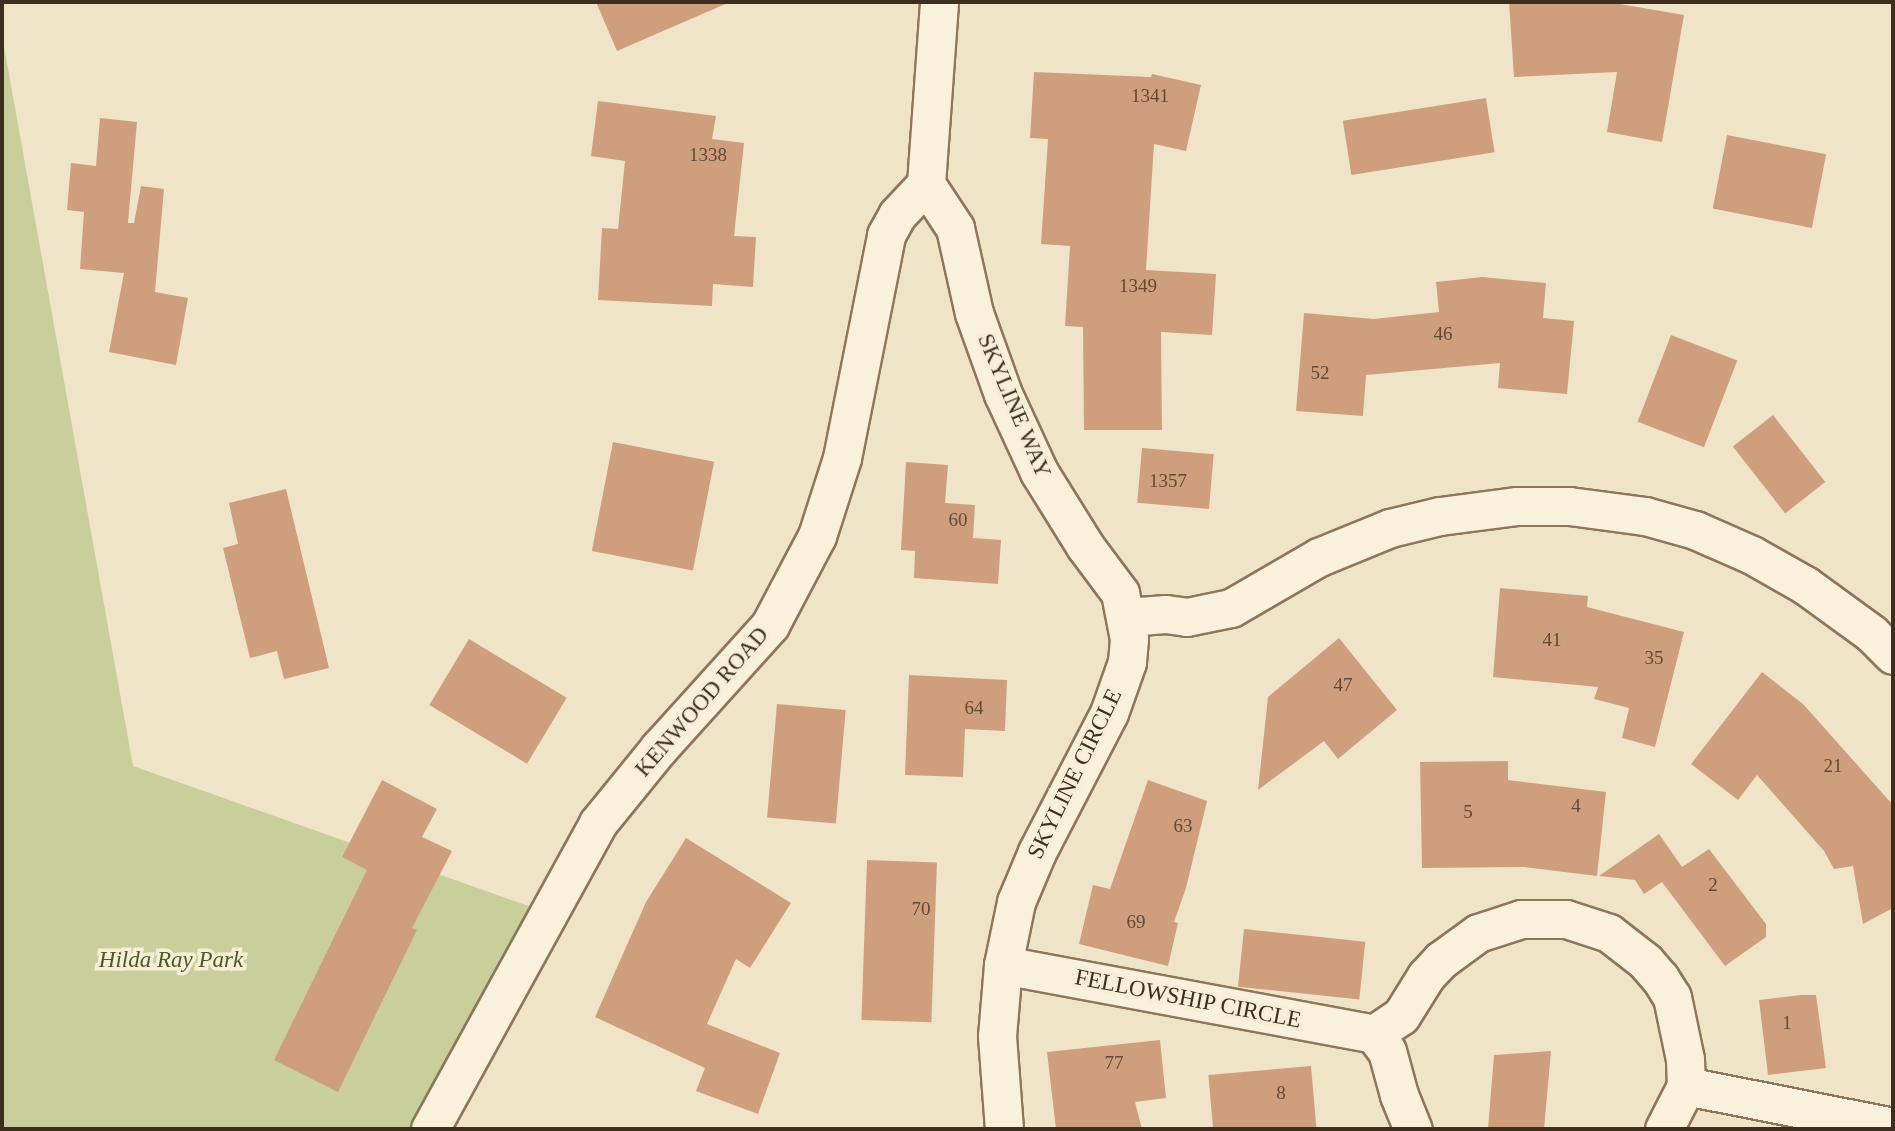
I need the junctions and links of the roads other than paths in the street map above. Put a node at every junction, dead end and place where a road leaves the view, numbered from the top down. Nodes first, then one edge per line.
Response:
1 (939, 2) edge
2 (926, 184) junction
3 (1126, 617) junction
4 (1893, 655) edge
5 (1003, 965) junction
6 (1374, 1034) junction
7 (1686, 1086) junction
8 (1893, 1127) edge
9 (430, 1129) edge
10 (1004, 1129) edge
11 (1413, 1129) edge
12 (1664, 1129) edge

1 - 2 street
2 - 3 street, SKYLINE WAY
2 - 9 street, KENWOOD ROAD
3 - 4 street
3 - 5 street, SKYLINE CIRCLE
5 - 6 street, FELLOWSHIP CIRCLE
5 - 10 street, SKYLINE CIRCLE
6 - 7 street
6 - 11 street
7 - 8 street
7 - 12 street

